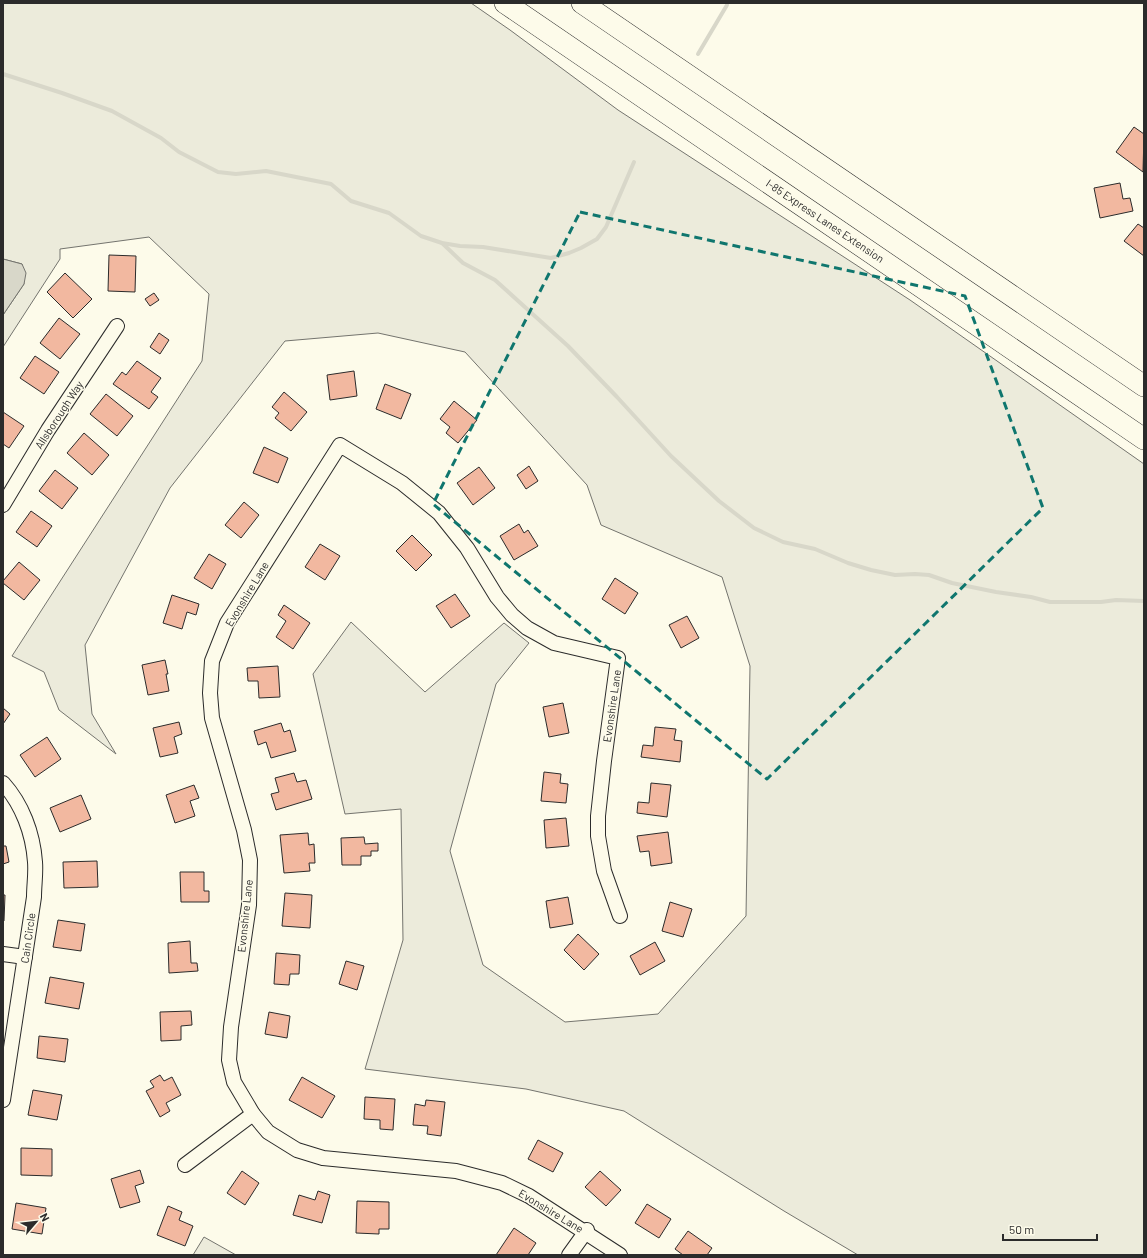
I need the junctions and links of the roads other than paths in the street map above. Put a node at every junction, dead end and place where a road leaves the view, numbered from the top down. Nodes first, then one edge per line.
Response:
1 (506, 3) edge
2 (582, 3) edge
3 (118, 326) dead end
4 (1144, 386) edge
5 (1144, 439) edge
6 (3, 504) edge
7 (3, 783) edge
8 (620, 916) dead end
9 (3, 954) edge
10 (25, 957) junction
11 (3, 1100) edge
12 (253, 1114) junction
13 (185, 1165) dead end
14 (586, 1231) junction
15 (569, 1255) edge
16 (620, 1255) edge

1 - 5 highway, I-85 Express Lanes Extension
2 - 4 highway
3 - 6 street, Allsborough Way
7 - 10 street, Cain Circle
8 - 12 street, Evonshire Lane
9 - 10 street
10 - 11 street, Cain Circle
12 - 13 street
12 - 14 street, Evonshire Lane
14 - 15 street
14 - 16 street, Evonshire Lane

